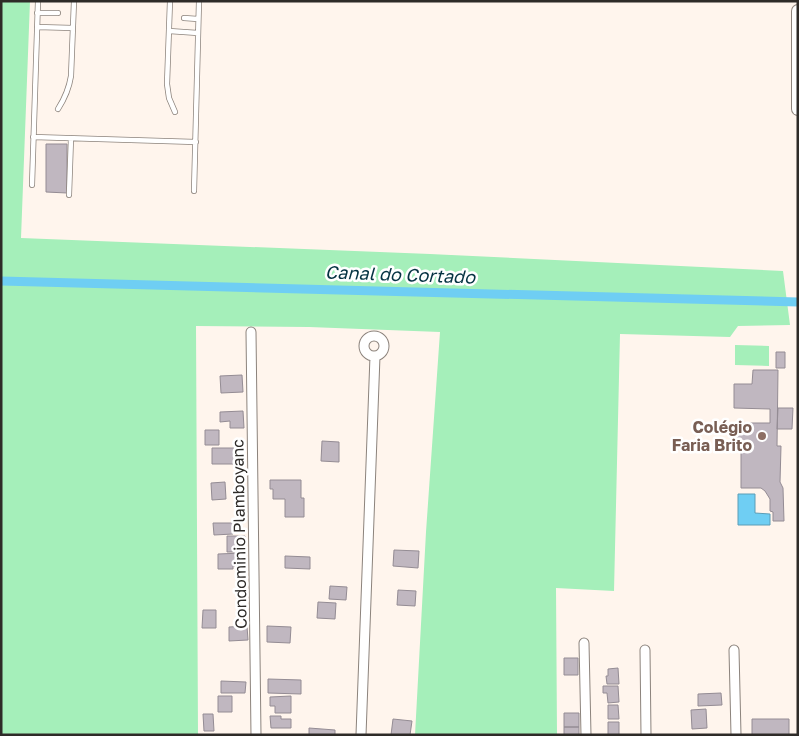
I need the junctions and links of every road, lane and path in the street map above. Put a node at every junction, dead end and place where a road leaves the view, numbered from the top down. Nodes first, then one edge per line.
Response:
1 (38, 1) edge
2 (74, 1) edge
3 (170, 1) edge
4 (199, 1) edge
5 (798, 11) edge
6 (37, 13) junction
7 (58, 13) dead end
8 (184, 18) dead end
9 (198, 19) junction
10 (36, 27) junction
11 (73, 28) junction
12 (169, 31) junction
13 (198, 33) junction
14 (58, 109) dead end
15 (798, 109) edge
16 (176, 112) dead end
17 (33, 137) junction
18 (71, 138) junction
19 (196, 142) junction
20 (32, 185) dead end
21 (194, 191) dead end
22 (69, 195) dead end
23 (251, 332) dead end
24 (375, 356) dead end
25 (584, 643) dead end
26 (645, 650) dead end
27 (734, 650) dead end
28 (256, 735) edge
29 (361, 735) edge
30 (586, 735) edge
31 (646, 735) edge
32 (736, 735) edge

1 - 6 lane
2 - 11 lane
3 - 12 lane
4 - 9 lane
5 - 15 street
6 - 7 lane
6 - 10 lane
8 - 9 lane
9 - 13 lane
10 - 11 lane
10 - 17 lane
11 - 14 lane
12 - 13 lane
12 - 16 lane
13 - 19 lane
17 - 18 lane
17 - 20 lane
18 - 19 lane
18 - 22 lane
19 - 21 lane
23 - 28 street, Condominio Plamboyanc
24 - 29 street
25 - 30 street
26 - 31 street
27 - 32 street

